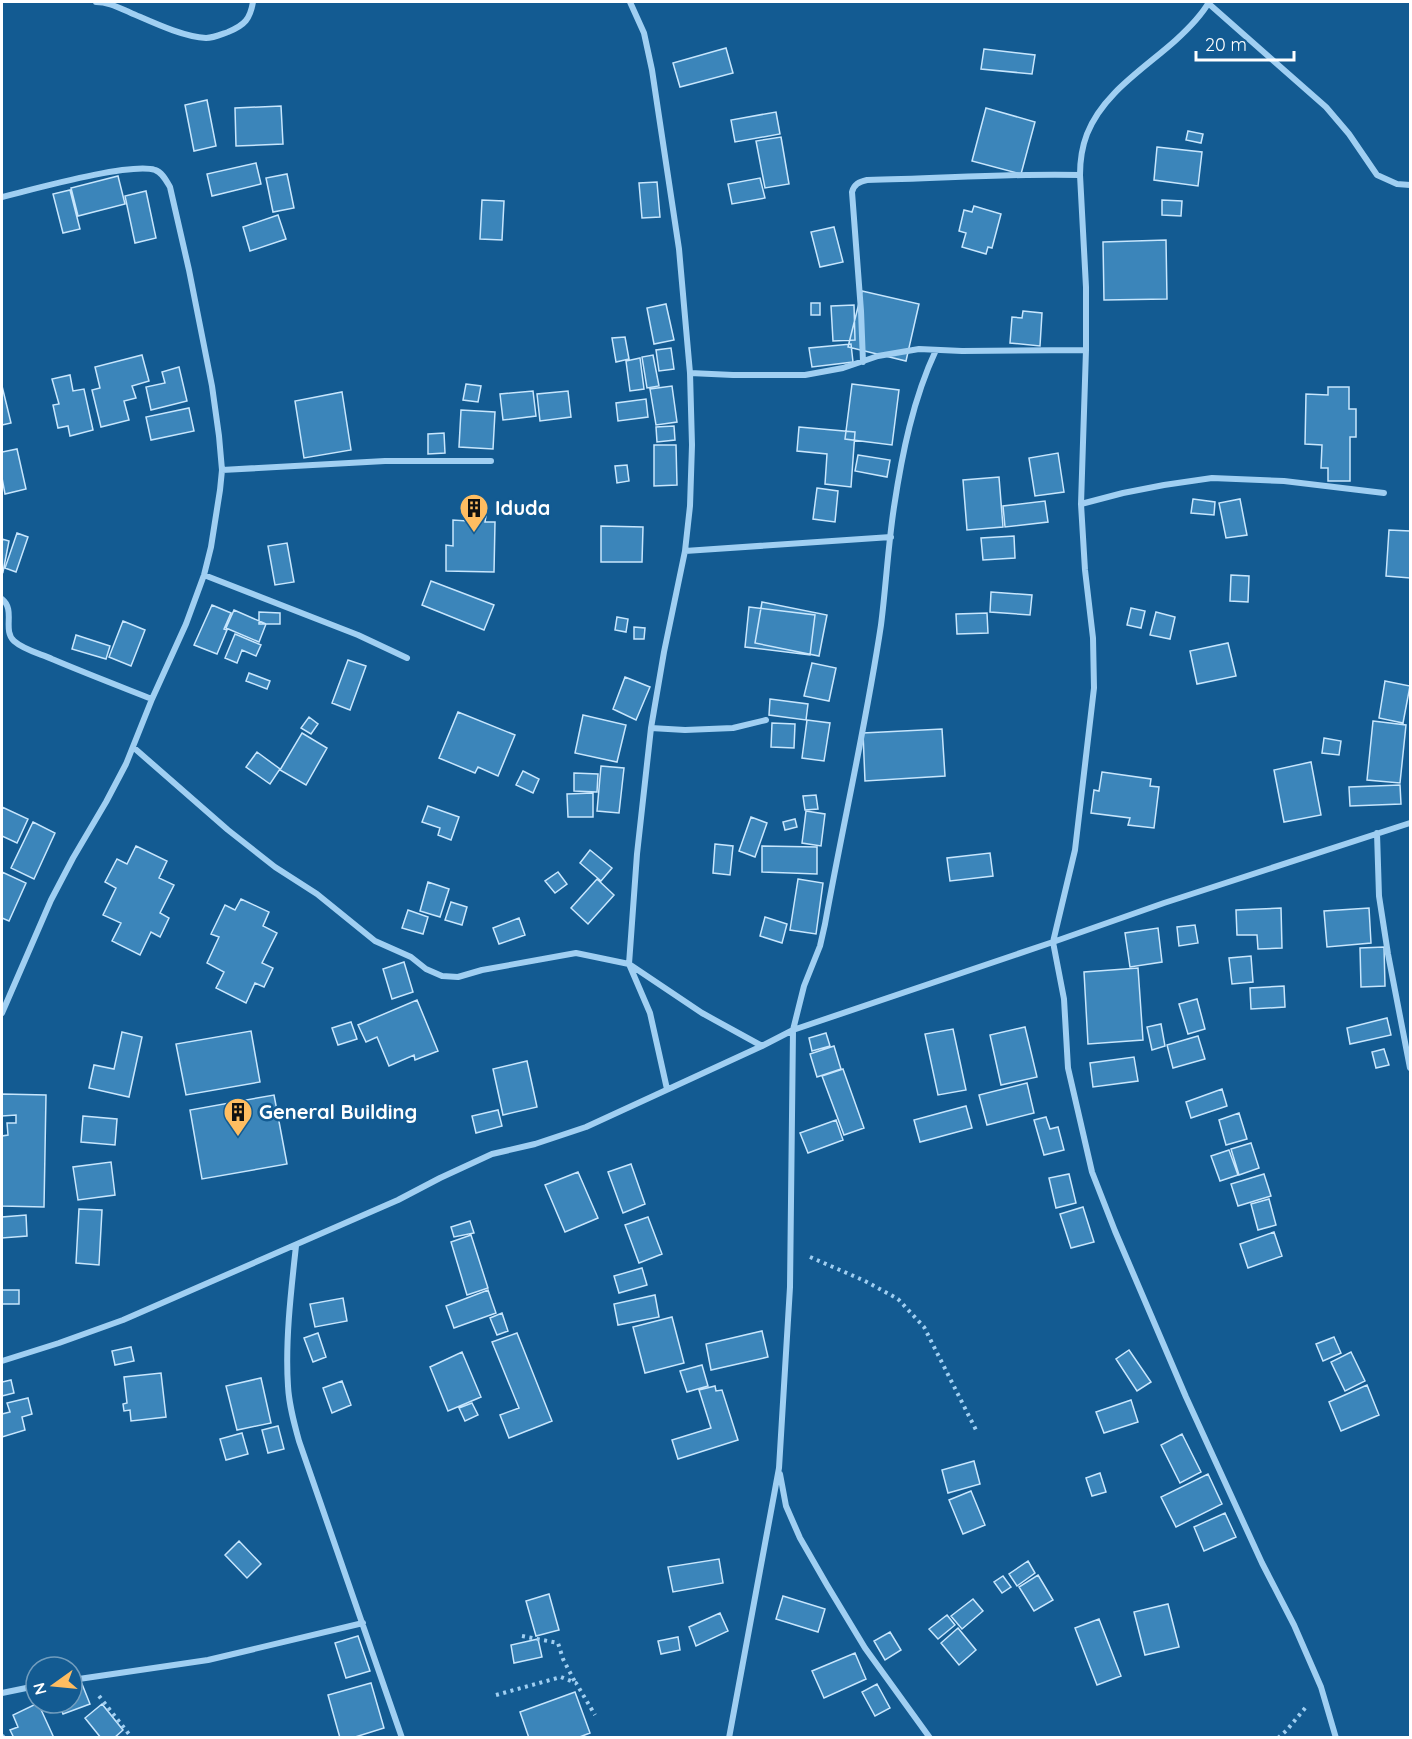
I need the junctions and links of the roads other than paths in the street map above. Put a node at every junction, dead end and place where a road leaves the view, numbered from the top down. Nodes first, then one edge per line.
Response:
1 (96, 2) edge
2 (106, 2) edge
3 (253, 2) edge
4 (630, 2) edge
5 (1208, 2) edge
6 (1080, 175) junction
7 (1410, 185) edge
8 (2, 197) edge
9 (936, 350) junction
10 (1086, 350) junction
11 (863, 362) junction
12 (690, 373) junction
13 (491, 461) dead end
14 (222, 470) junction
15 (1384, 493) dead end
16 (1081, 504) junction
17 (891, 537) junction
18 (685, 551) junction
19 (204, 574) junction
20 (2, 599) edge
21 (407, 658) dead end
22 (152, 699) junction
23 (766, 720) dead end
24 (651, 728) junction
25 (133, 747) junction
26 (1410, 823) edge
27 (1377, 833) junction
28 (1053, 942) junction
29 (629, 964) junction
30 (2, 1014) edge
31 (793, 1030) junction
32 (762, 1046) junction
33 (1410, 1068) edge
34 (667, 1089) junction
35 (296, 1246) junction
36 (2, 1361) edge
37 (779, 1468) junction
38 (363, 1623) junction
39 (84, 1678) edge
40 (24, 1688) edge
41 (2, 1693) edge
42 (402, 1737) edge
43 (729, 1737) edge
44 (930, 1737) edge
45 (1336, 1737) edge

1 - 2 street
2 - 3 street
4 - 12 street
5 - 6 street
5 - 7 street
6 - 10 street
6 - 11 street
8 - 14 street
9 - 10 street
9 - 11 street
9 - 17 street
10 - 16 street
11 - 12 street
12 - 18 street
13 - 14 street
14 - 19 street
15 - 16 street
16 - 28 street
17 - 18 street
17 - 31 street
18 - 24 street
19 - 21 street
19 - 22 street
20 - 22 street
22 - 25 street
23 - 24 street
24 - 29 street
25 - 29 street
25 - 30 street
26 - 27 street
27 - 28 street
27 - 33 street
28 - 31 street
28 - 45 street
29 - 32 street
29 - 34 street
31 - 32 street
31 - 37 street
32 - 34 street
34 - 35 street
35 - 36 street
35 - 38 street
37 - 43 street
37 - 44 street
38 - 39 street
38 - 42 street
40 - 41 street

